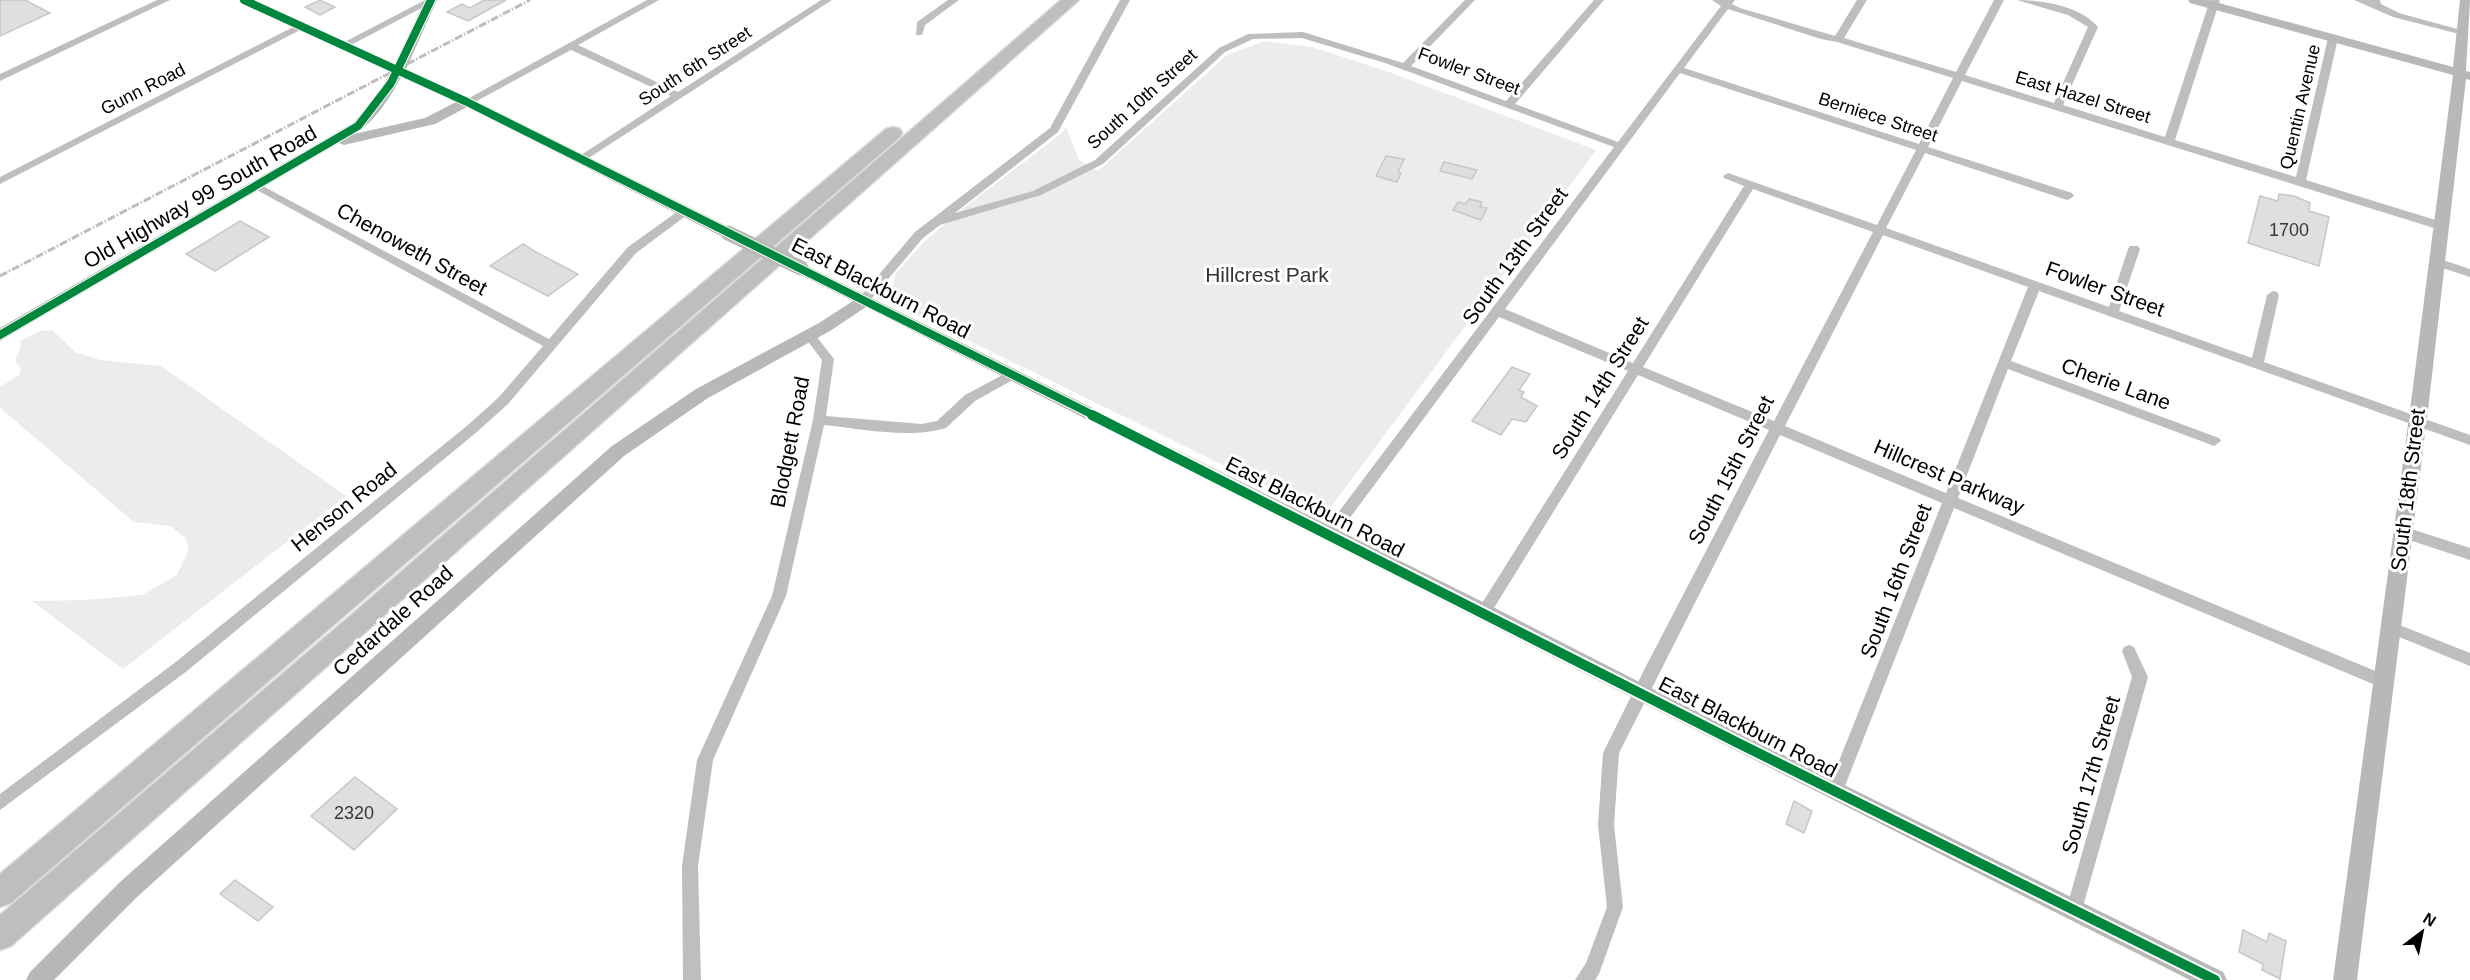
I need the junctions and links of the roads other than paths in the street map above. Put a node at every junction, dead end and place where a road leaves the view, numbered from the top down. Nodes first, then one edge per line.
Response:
1 (165, 0) edge
2 (244, 0) edge
3 (431, 0) edge
4 (654, 0) edge
5 (827, 0) edge
6 (954, 0) edge
7 (1050, 0) edge
8 (1071, 0) edge
9 (1125, 0) edge
10 (1470, 0) edge
11 (1599, 0) edge
12 (1862, 0) edge
13 (1999, 0) edge
14 (2022, 0) edge
15 (2194, 0) edge
16 (2359, 0) edge
17 (2466, 0) edge
18 (1724, 2) edge
19 (2375, 2) edge
20 (2214, 3) edge
21 (301, 26) junction
22 (2463, 32) junction
23 (919, 33) dead end
24 (1303, 35) joint
25 (1838, 39) junction
26 (2333, 39) junction
27 (344, 45) junction
28 (571, 46) junction
29 (1404, 67) junction
30 (397, 69) junction
31 (1678, 69) junction
32 (2465, 74) edge
33 (1959, 76) junction
34 (0, 78) edge
35 (680, 96) junction
36 (467, 102) junction
37 (1509, 104) junction
38 (2058, 106) junction
39 (367, 117) junction
40 (411, 123) junction
41 (2169, 141) junction
42 (1620, 147) junction
43 (321, 148) junction
44 (1921, 148) junction
45 (580, 159) junction
46 (1728, 176) dead end
47 (0, 181) edge
48 (2300, 182) junction
49 (1751, 184) junction
50 (257, 186) junction
51 (2068, 196) dead end
52 (685, 212) junction
53 (936, 222) junction
54 (2441, 226) junction
55 (1879, 230) junction
56 (2134, 249) dead end
57 (2437, 262) junction
58 (2470, 273) edge
59 (2035, 285) junction
60 (2273, 295) dead end
61 (863, 301) junction
62 (1497, 311) junction
63 (2113, 312) junction
64 (0, 335) edge
65 (809, 335) junction
66 (549, 344) junction
67 (2005, 363) junction
68 (2257, 364) junction
69 (1637, 369) junction
70 (1014, 374) junction
71 (819, 420) junction
72 (2417, 421) junction
73 (1776, 427) junction
74 (2470, 440) edge
75 (2214, 441) dead end
76 (1950, 500) junction
77 (2402, 532) junction
78 (1330, 534) junction
79 (2470, 554) edge
80 (1484, 612) junction
81 (327, 614) junction
82 (359, 624) junction
83 (2392, 628) junction
84 (2129, 651) dead end
85 (2470, 660) edge
86 (2385, 682) junction
87 (1641, 692) junction
88 (1835, 791) junction
89 (0, 803) edge
90 (0, 871) edge
91 (0, 893) edge
92 (2074, 910) junction
93 (0, 935) edge
94 (0, 951) edge
95 (38, 980) edge
96 (692, 980) edge
97 (1584, 980) edge
98 (2214, 980) edge
99 (2345, 980) edge

1 - 34 street
2 - 21 street, East Blackburn Road
3 - 27 street
3 - 30 street, Old Highway 99 South Road
4 - 28 street
5 - 35 street, South 6th Street
6 - 23 street
7 - 81 highway
8 - 82 highway
9 - 53 street
10 - 29 street
11 - 37 street
12 - 25 street
13 - 33 street, South 15th Street
14 - 38 street
15 - 20 street
16 - 19 street
17 - 22 street, South 18th Street
18 - 25 street, East Hazel Street
18 - 31 street, South 13th Street
19 - 22 street
20 - 26 street
20 - 41 street
21 - 27 street, East Blackburn Road
21 - 47 street, Gunn Road
22 - 32 street, South 18th Street
24 - 29 street, Fowler Street
24 - 53 street, South 10th Street
25 - 33 street, East Hazel Street
26 - 32 street
26 - 48 street, Quentin Avenue
27 - 30 street, East Blackburn Road
28 - 35 street
28 - 36 street
29 - 37 street, Fowler Street
30 - 36 street, East Blackburn Road
30 - 39 street, Old Highway 99 South Road
31 - 42 street, South 13th Street
31 - 44 street, Berniece Street
32 - 54 street, South 18th Street
33 - 38 street, East Hazel Street
33 - 44 street, South 15th Street
35 - 45 street, South 6th Street
36 - 40 street
36 - 45 street, East Blackburn Road
37 - 42 street, Fowler Street
38 - 41 street, East Hazel Street
39 - 40 street
39 - 43 street, Old Highway 99 South Road
40 - 43 street
41 - 48 street, East Hazel Street
42 - 62 street, South 13th Street
43 - 50 street, Old Highway 99 South Road
44 - 51 street, Berniece Street
44 - 55 street, South 15th Street
45 - 52 street, East Blackburn Road
46 - 49 street, Fowler Street
48 - 54 street, East Hazel Street
49 - 55 street, Fowler Street
49 - 69 street, South 14th Street
50 - 64 street, Old Highway 99 South Road
50 - 66 street, Chenoweth Street
52 - 61 street, East Blackburn Road, bridge
52 - 66 street, Henson Road
53 - 61 street
54 - 57 street, South 18th Street
55 - 59 street, Fowler Street
55 - 73 street, South 15th Street
56 - 63 street
57 - 58 street
57 - 72 street, South 18th Street
59 - 63 street, Fowler Street
59 - 67 street, South 16th Street
60 - 68 street
61 - 65 street
61 - 70 street, East Blackburn Road
62 - 69 street, Hillcrest Parkway
62 - 78 street, South 13th Street
63 - 68 street, Fowler Street
65 - 71 street, Blodgett Road
65 - 95 street, Cedardale Road
66 - 89 street, Henson Road
67 - 75 street, Cherie Lane
67 - 76 street, South 16th Street
68 - 72 street, Fowler Street
69 - 73 street, Hillcrest Parkway
69 - 80 street, South 14th Street
70 - 71 street
70 - 78 street, East Blackburn Road
71 - 96 street, Blodgett Road
72 - 74 street, Fowler Street
72 - 77 street, South 18th Street
73 - 76 street, Hillcrest Parkway
73 - 87 street, South 15th Street
76 - 86 street, Hillcrest Parkway
76 - 88 street, South 16th Street
77 - 79 street
77 - 83 street, South 18th Street
78 - 80 street, East Blackburn Road
80 - 87 street, East Blackburn Road
81 - 90 highway
81 - 91 highway
82 - 93 highway
82 - 94 highway
83 - 85 street
83 - 86 street, South 18th Street
84 - 92 street, South 17th Street
86 - 99 street, South 18th Street
87 - 88 street, East Blackburn Road
87 - 97 street, South 15th Street
88 - 92 street, East Blackburn Road
92 - 98 street, East Blackburn Road

